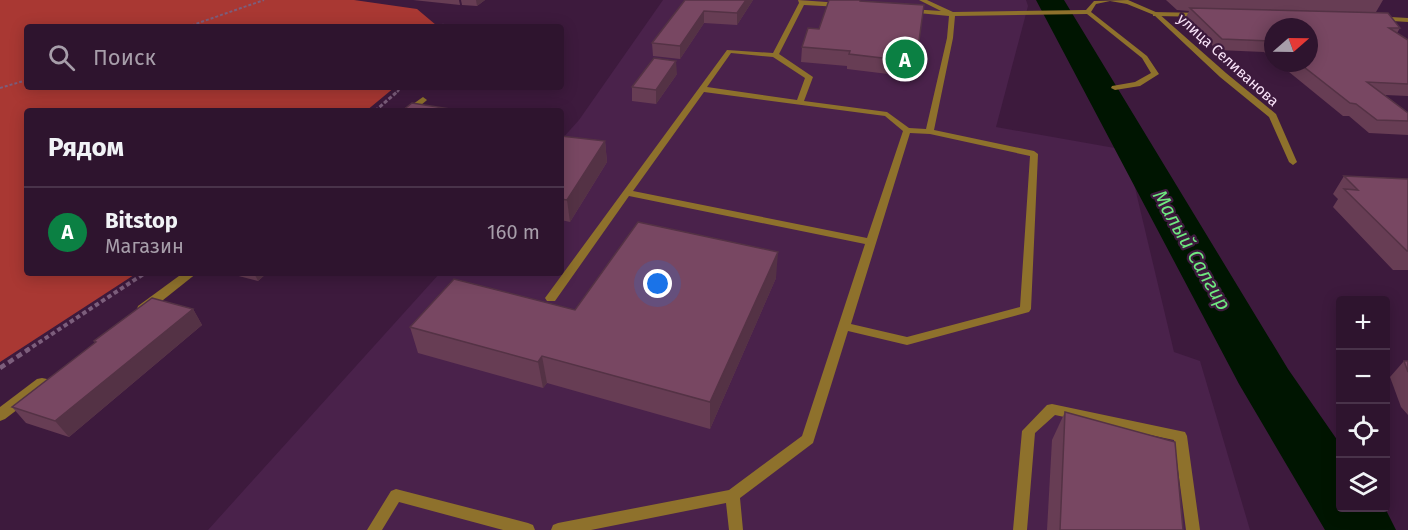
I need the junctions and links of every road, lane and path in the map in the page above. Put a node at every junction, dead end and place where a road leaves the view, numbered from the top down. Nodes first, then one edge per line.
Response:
1 (264, 0) edge
2 (922, 0) edge
3 (1111, 0) edge
4 (802, 1) edge
5 (848, 6) edge
6 (906, 10) edge
7 (1088, 12) junction
8 (952, 14) junction
9 (1156, 14) junction
10 (1214, 15) edge
11 (1363, 18) edge
12 (1407, 20) edge
13 (196, 24) edge
14 (775, 55) junction
15 (24, 81) edge
16 (0, 88) edge
17 (1114, 88) dead end
18 (400, 90) edge
19 (701, 90) junction
20 (423, 100) dead end
21 (800, 102) junction
22 (378, 108) edge
23 (412, 108) edge
24 (907, 130) junction
25 (930, 132) junction
26 (1293, 162) dead end
27 (627, 193) junction
28 (871, 242) junction
29 (140, 276) edge
30 (187, 276) edge
31 (551, 298) dead end
32 (134, 316) edge
33 (844, 326) junction
34 (0, 368) edge
35 (57, 372) edge
36 (0, 415) edge
37 (733, 495) junction
38 (374, 530) edge
39 (528, 530) edge
40 (558, 530) edge
41 (736, 530) edge
42 (1020, 530) edge
43 (1193, 530) edge

1 - 13 path
2 - 8 lane
3 - 7 lane
3 - 9 lane, улица Селиванова
4 - 5 lane
4 - 14 lane
6 - 8 lane
7 - 8 lane
7 - 17 lane
8 - 25 lane
9 - 10 street
9 - 26 lane, улица Селиванова
11 - 12 street
14 - 19 lane
14 - 21 lane
15 - 16 path
18 - 22 path
19 - 21 lane
19 - 27 lane
20 - 23 street
21 - 24 lane
24 - 25 lane
24 - 28 lane
25 - 33 lane
27 - 28 lane
27 - 31 lane
28 - 33 lane
29 - 34 path
30 - 32 street
33 - 37 lane
35 - 36 street
37 - 40 lane
37 - 41 lane
38 - 39 lane
42 - 43 lane

